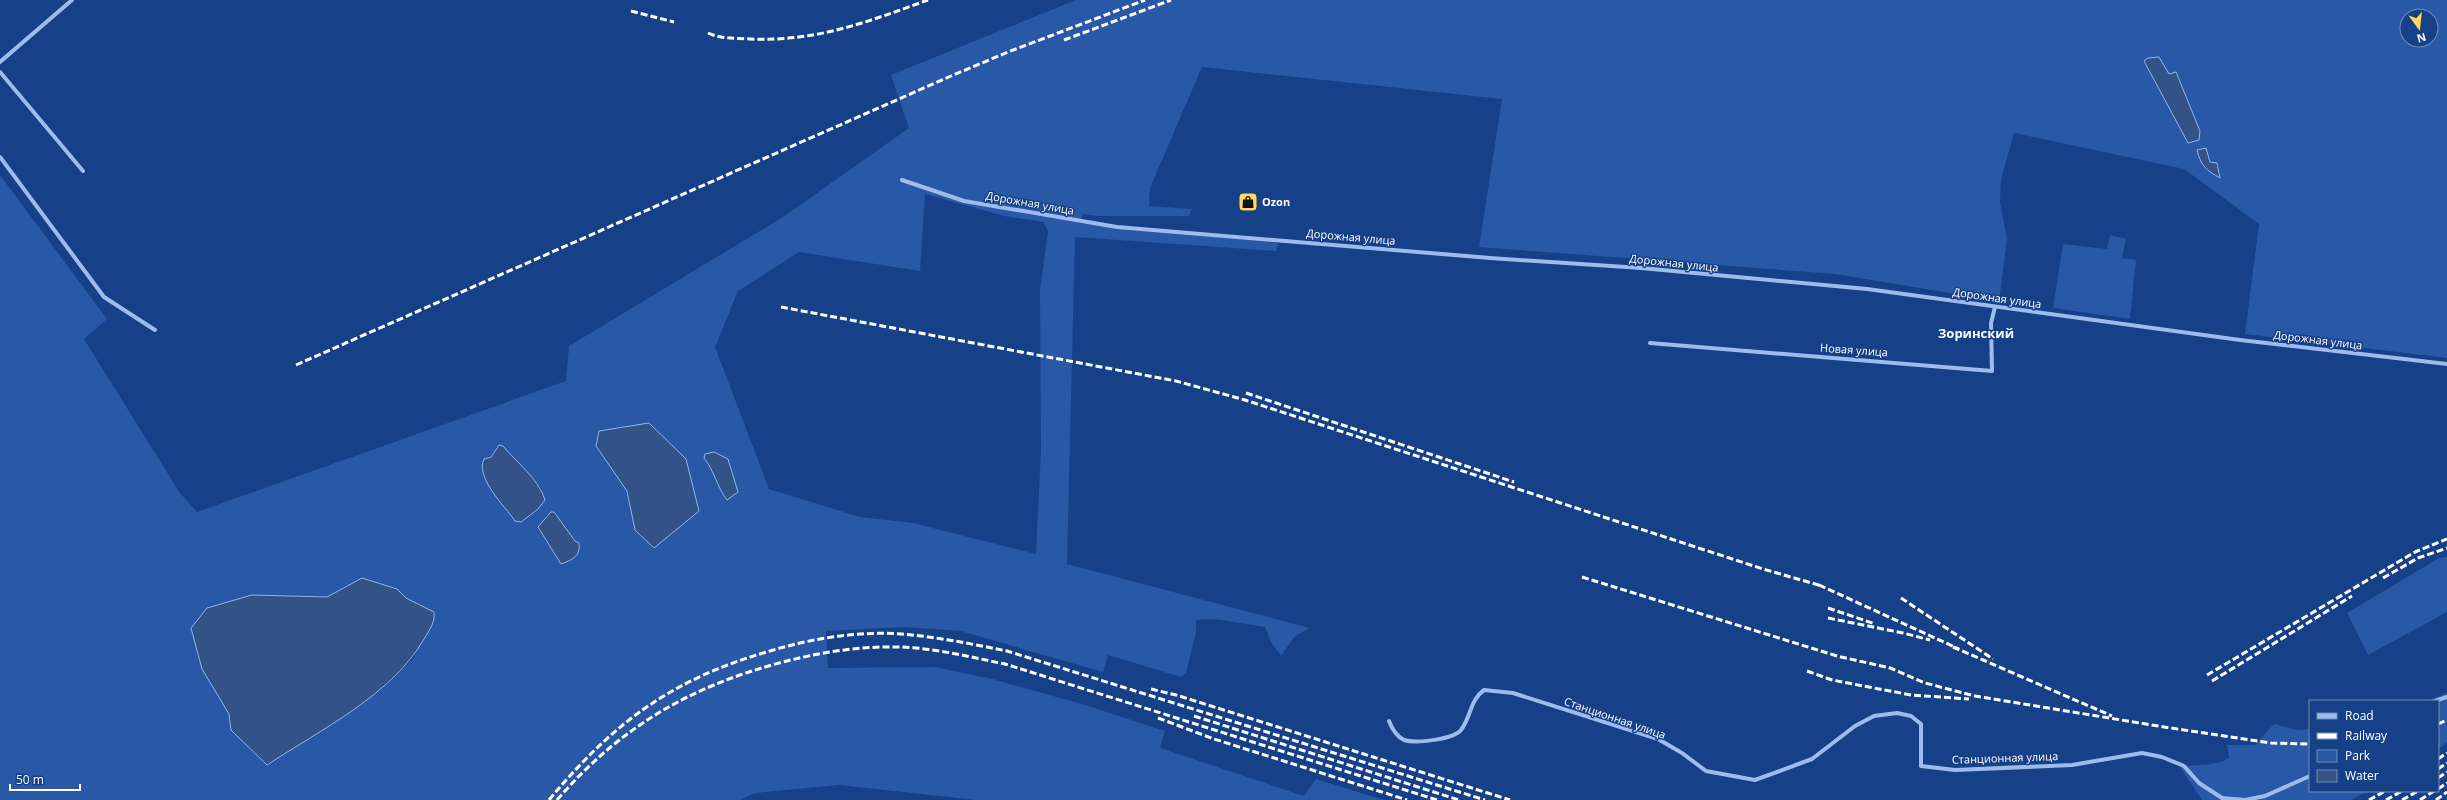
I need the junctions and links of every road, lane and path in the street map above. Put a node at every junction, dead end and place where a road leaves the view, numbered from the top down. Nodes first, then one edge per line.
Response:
1 (72, 0) edge
2 (0, 62) edge
3 (0, 72) edge
4 (0, 157) edge
5 (83, 171) dead end
6 (902, 180) dead end
7 (1995, 307) junction
8 (155, 330) dead end
9 (1650, 343) dead end
10 (2447, 364) edge
11 (1389, 721) dead end
12 (2309, 776) edge

1 - 2 street
3 - 5 street
4 - 8 street
6 - 7 street, Дорожная улица
7 - 9 street, Новая улица
7 - 10 street, Дорожная улица
11 - 12 street, Станционная улица

